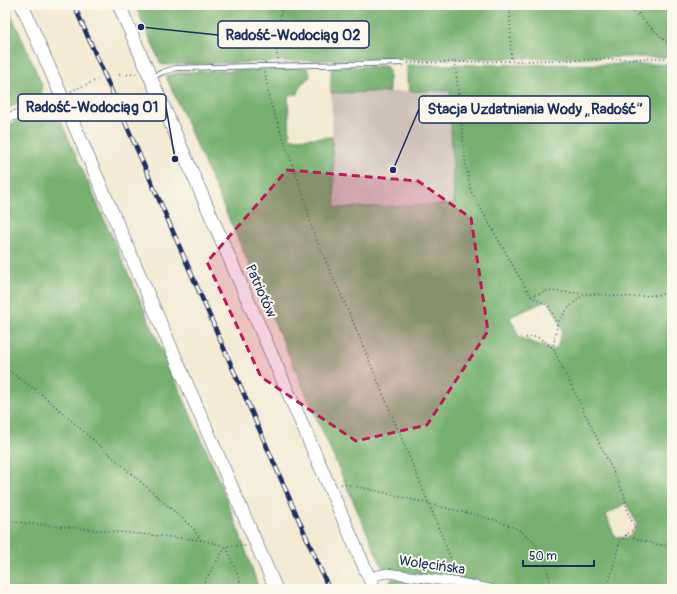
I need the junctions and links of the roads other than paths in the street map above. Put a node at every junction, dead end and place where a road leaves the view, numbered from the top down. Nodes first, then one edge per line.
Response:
1 (22, 5) edge
2 (119, 5) edge
3 (402, 63) road end
4 (151, 78) junction
5 (62, 98) junction
6 (5, 119) edge
7 (372, 583) edge
8 (276, 589) edge
9 (490, 589) edge

1 - 5 main road
2 - 4 main road, Patriotów
3 - 4 lane
4 - 7 main road, Patriotów
5 - 6 street
5 - 8 main road
7 - 9 street, Wolęcińska

